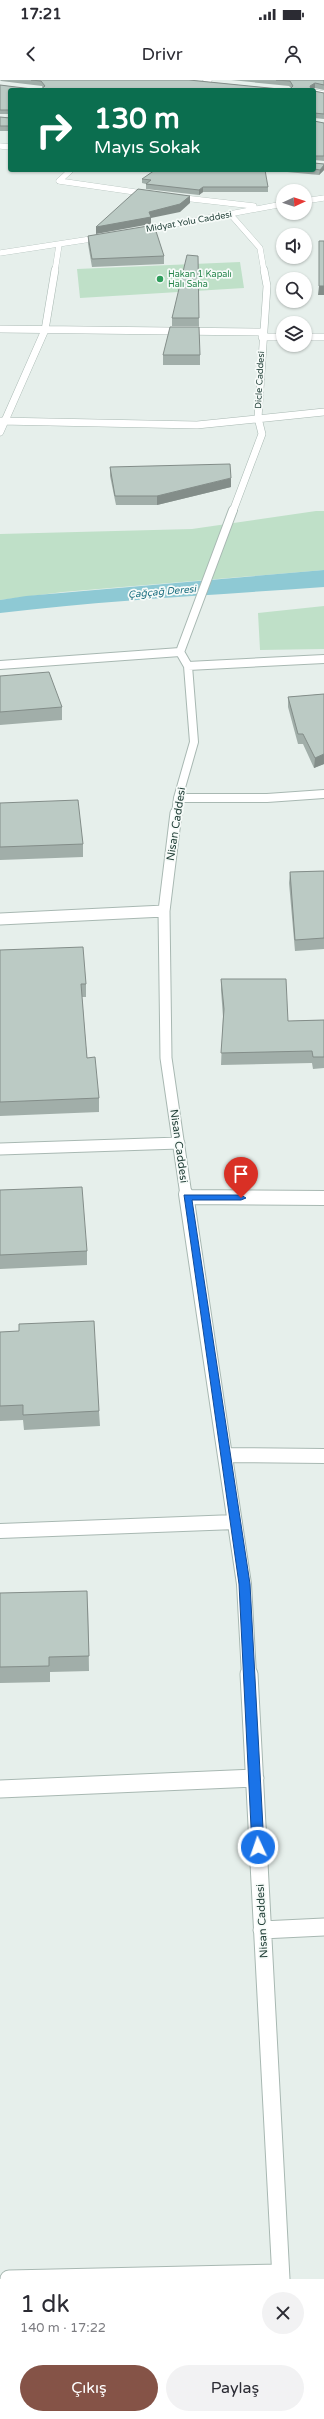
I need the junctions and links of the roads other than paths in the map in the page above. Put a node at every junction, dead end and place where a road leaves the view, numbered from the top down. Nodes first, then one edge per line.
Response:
1 (193, 81) edge
2 (210, 82) edge
3 (197, 88) edge
4 (68, 172) edge
5 (158, 195) edge
6 (165, 196) edge
7 (324, 198) edge
8 (312, 200) edge
9 (276, 205) edge
10 (264, 208) junction
11 (231, 215) junction
12 (134, 232) edge
13 (111, 236) edge
14 (59, 245) junction
15 (0, 253) edge
16 (0, 329) edge
17 (45, 330) junction
18 (263, 334) junction
19 (276, 336) edge
20 (324, 336) edge
21 (312, 337) edge
22 (324, 412) edge
23 (258, 418) junction
24 (3, 421) edge
25 (0, 432) edge
26 (180, 652) junction
27 (324, 659) edge
28 (0, 665) edge
29 (188, 666) junction
30 (324, 794) edge
31 (178, 798) junction
32 (164, 912) junction
33 (0, 919) edge
34 (179, 1143) junction
35 (0, 1149) edge
36 (187, 1197) junction
37 (324, 1198) edge
38 (225, 1454) junction
39 (324, 1456) edge
40 (235, 1522) junction
41 (0, 1531) edge
42 (255, 1778) junction
43 (0, 1788) edge
44 (324, 1927) edge
45 (262, 1930) junction
46 (281, 2276) edge
47 (9, 2279) edge

1 - 2 street
2 - 3 street
4 - 5 street
6 - 10 street
7 - 8 street
9 - 10 street, Midyat Yolu Caddesi
10 - 11 street, Midyat Yolu Caddesi
11 - 12 street, Midyat Yolu Caddesi
11 - 18 street, Dicle Caddesi
13 - 14 street
14 - 15 street
14 - 17 street
16 - 17 street
17 - 18 street
17 - 24 street
18 - 19 street
18 - 23 street, Dicle Caddesi
20 - 21 street
22 - 23 street
23 - 24 street
23 - 26 street, Dicle Caddesi
24 - 25 street
26 - 28 street
26 - 29 street, Nisan Caddesi
27 - 29 street
29 - 31 street, Nisan Caddesi
30 - 31 street
31 - 32 street, Nisan Caddesi
32 - 33 street
32 - 34 street, Nisan Caddesi
34 - 35 street
34 - 36 street, Nisan Caddesi
36 - 37 street
36 - 38 street, Nisan Caddesi
38 - 39 street
38 - 40 street, Nisan Caddesi
40 - 41 street
40 - 42 street, Nisan Caddesi
42 - 43 street
42 - 45 street, Nisan Caddesi
44 - 45 street
45 - 46 street, Nisan Caddesi
46 - 47 street

